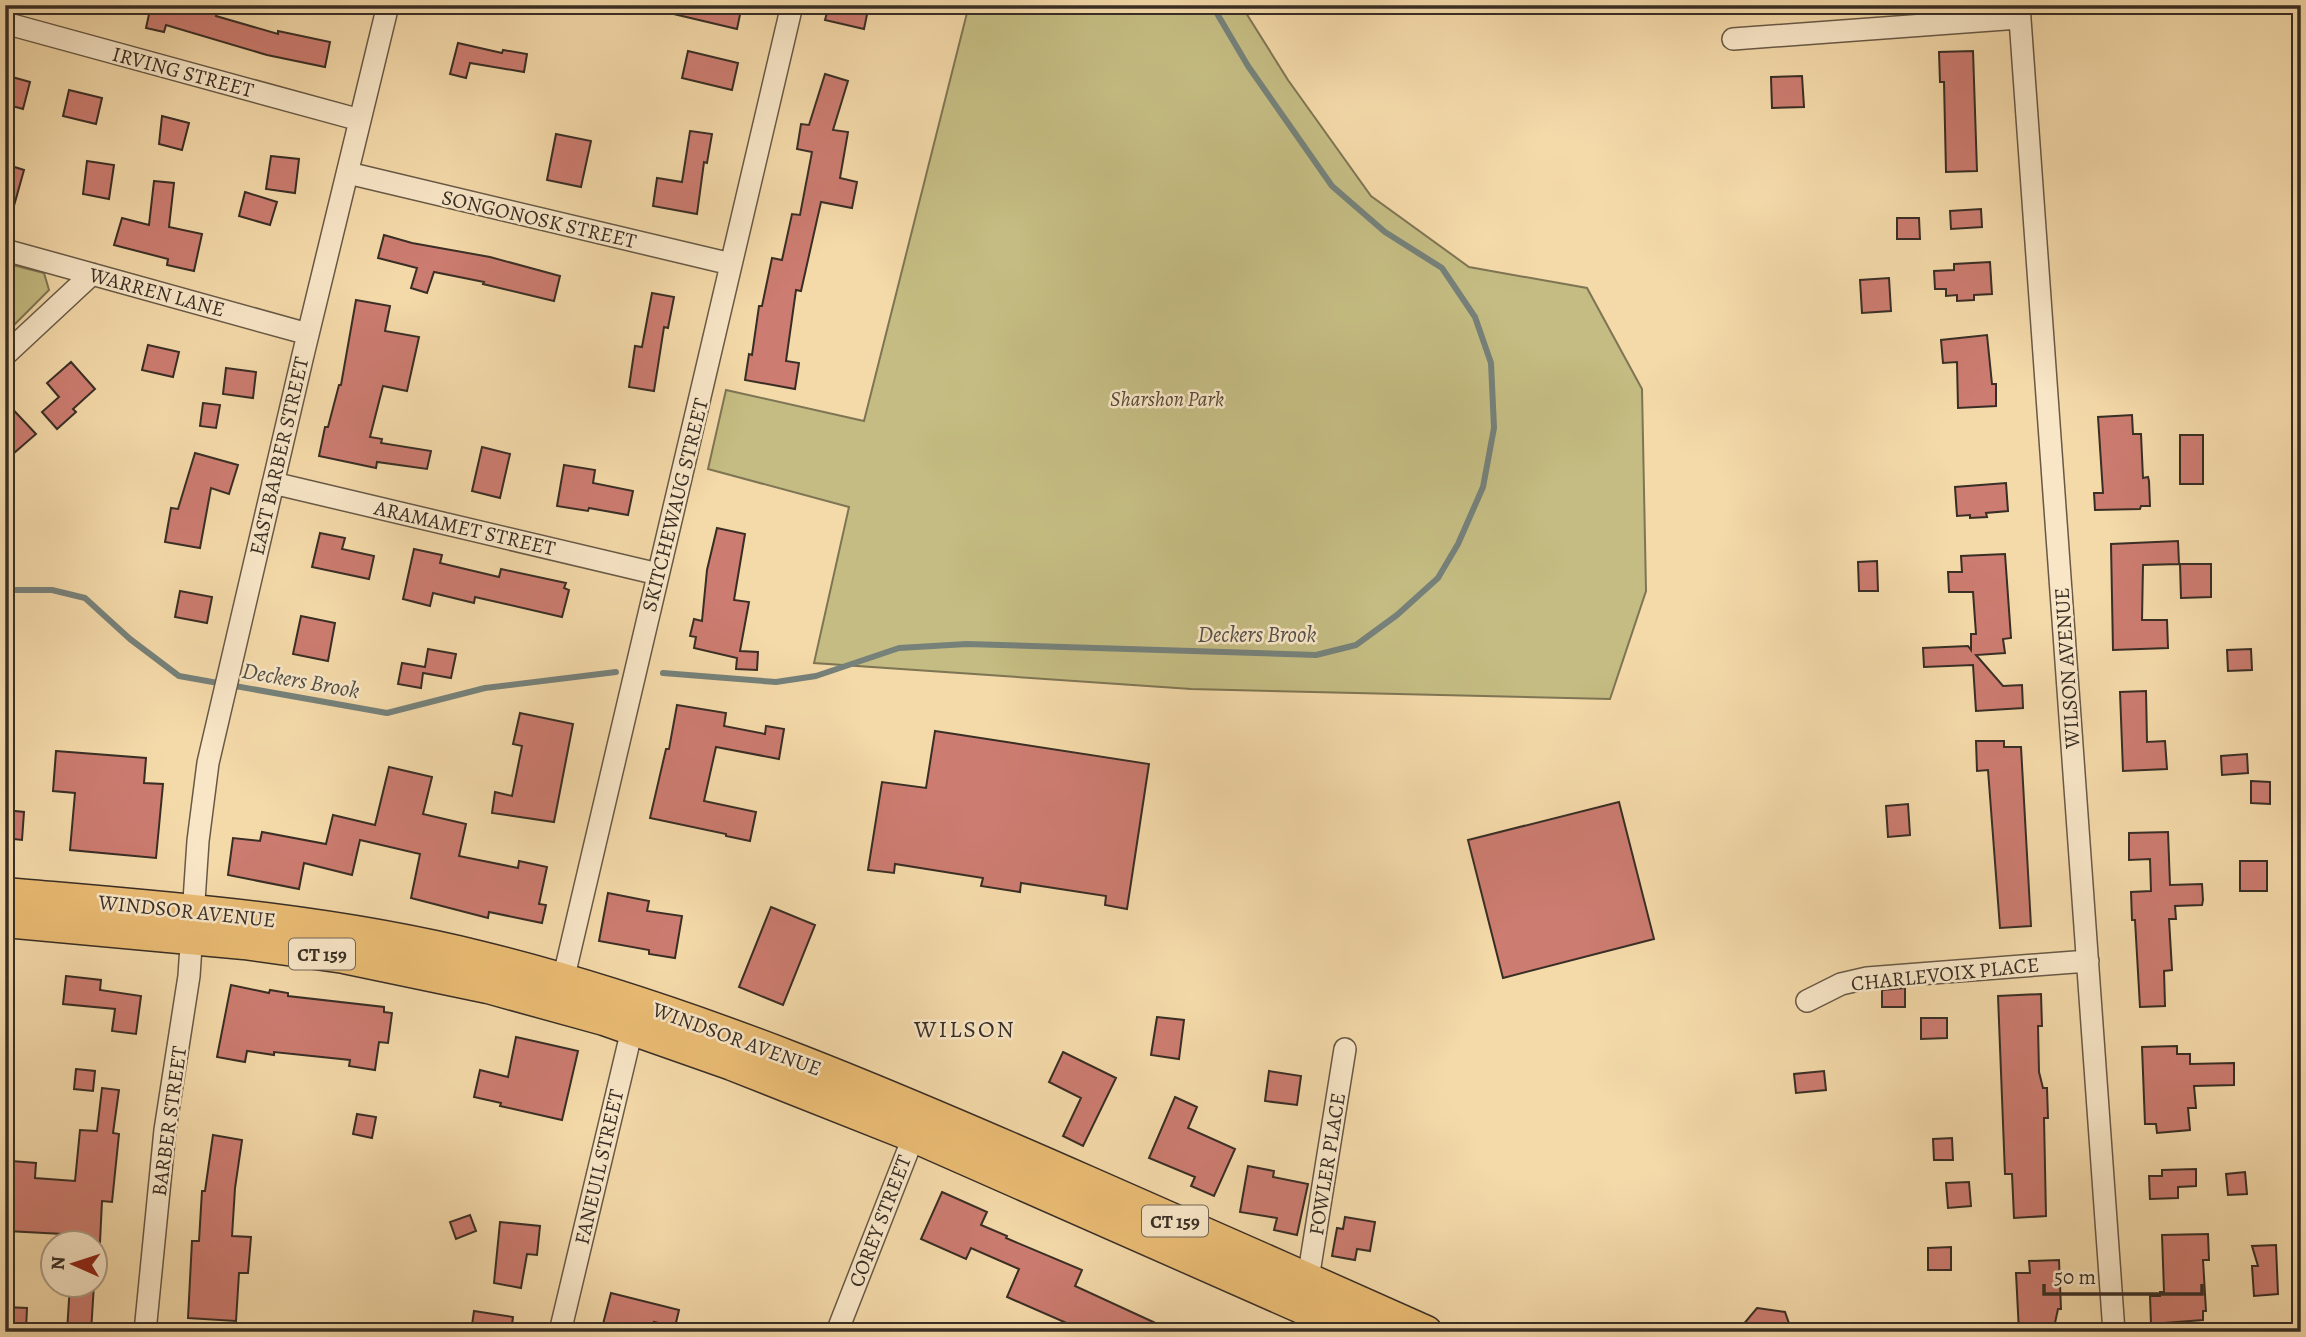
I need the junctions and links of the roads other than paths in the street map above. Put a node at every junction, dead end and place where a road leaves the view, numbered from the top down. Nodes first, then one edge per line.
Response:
1 (388, 5) edge
2 (792, 5) edge
3 (2019, 12) edge
4 (5, 23) edge
5 (1733, 39) dead end
6 (360, 120) junction
7 (348, 173) junction
8 (5, 250) edge
9 (731, 264) junction
10 (92, 274) junction
11 (308, 334) junction
12 (5, 355) edge
13 (273, 483) junction
14 (658, 574) junction
15 (5, 894) edge
16 (5, 921) edge
17 (193, 924) junction
18 (2088, 961) junction
19 (560, 992) junction
20 (1807, 1001) dead end
21 (635, 1015) junction
22 (1345, 1049) dead end
23 (918, 1123) junction
24 (1308, 1279) junction
25 (1416, 1330) edge
26 (145, 1332) edge
27 (560, 1332) edge
28 (837, 1332) edge
29 (1358, 1332) edge
30 (2114, 1332) edge

1 - 6 street, EAST BARBER STREET
2 - 9 street, SKITCHEWAUG STREET
3 - 5 street
3 - 18 street, WILSON AVENUE
4 - 6 street, IRVING STREET
6 - 7 street, EAST BARBER STREET
7 - 9 street, SONGONOSK STREET
7 - 11 street, EAST BARBER STREET
8 - 10 street, WARREN LANE
9 - 14 street, SKITCHEWAUG STREET
10 - 11 street, WARREN LANE
10 - 12 street
11 - 13 street, EAST BARBER STREET
13 - 14 street, ARAMAMET STREET
13 - 17 street, EAST BARBER STREET
14 - 19 street, SKITCHEWAUG STREET
15 - 17 main road, WINDSOR AVENUE / CT 159
16 - 17 main road, WINDSOR AVENUE / CT 159
17 - 19 main road, WINDSOR AVENUE / CT 159
17 - 26 street, BARBER STREET
18 - 20 street, CHARLEVOIX PLACE
18 - 30 street, WILSON AVENUE
19 - 21 main road, WINDSOR AVENUE / CT 159
21 - 23 main road, WINDSOR AVENUE / CT 159
21 - 27 street, FANEUIL STREET
22 - 24 street, FOWLER PLACE
23 - 24 main road, WINDSOR AVENUE / CT 159
23 - 28 street, COREY STREET
23 - 29 main road, WINDSOR AVENUE / CT 159
24 - 25 main road, WINDSOR AVENUE / CT 159

